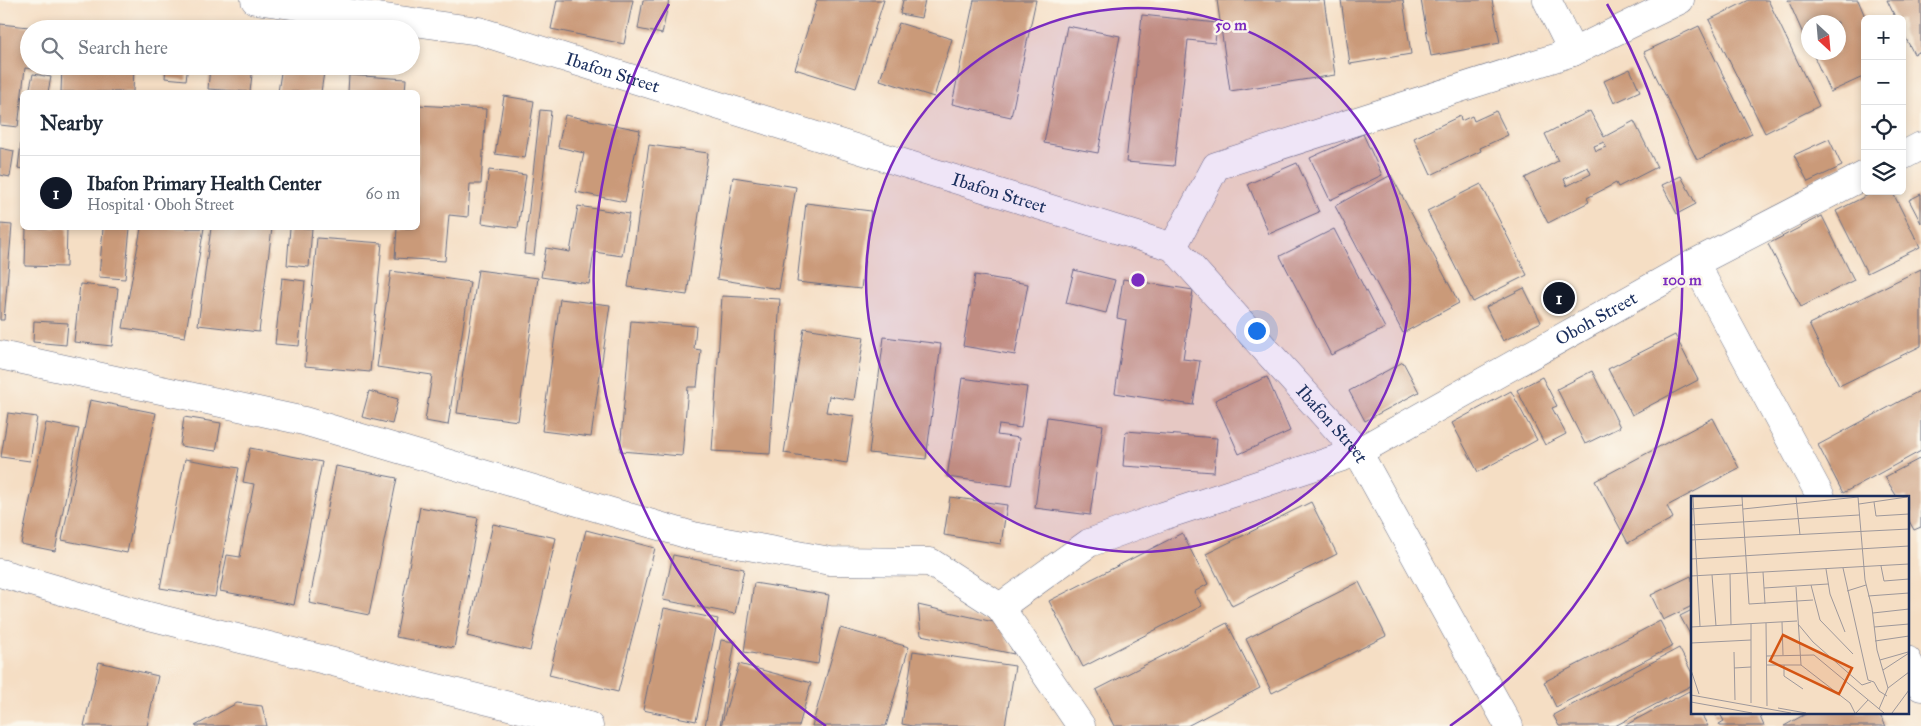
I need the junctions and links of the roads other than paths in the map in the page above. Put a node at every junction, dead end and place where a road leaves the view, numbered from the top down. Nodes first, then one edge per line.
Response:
1 (255, 0) edge
2 (1547, 0) edge
3 (1680, 0) edge
4 (400, 20) edge
5 (420, 23) edge
6 (1573, 52) junction
7 (1921, 146) edge
8 (1906, 154) edge
9 (1861, 177) edge
10 (1173, 247) junction
11 (1695, 263) junction
12 (0, 354) edge
13 (1358, 452) junction
14 (1820, 496) edge
15 (0, 574) edge
16 (1000, 607) junction
17 (1908, 662) edge
18 (1921, 687) edge
19 (589, 726) edge
20 (1081, 726) edge
21 (1509, 726) edge

1 - 4 street, Ibafon Street
2 - 6 street
3 - 6 street
5 - 10 street, Ibafon Street
6 - 10 street
7 - 8 street
9 - 11 street, Oboh Street
10 - 13 street, Ibafon Street
11 - 13 street, Oboh Street
11 - 14 street
12 - 16 street
13 - 16 street, Oboh Street
13 - 21 street, Ibafon Street
15 - 19 street
16 - 20 street
17 - 18 street

